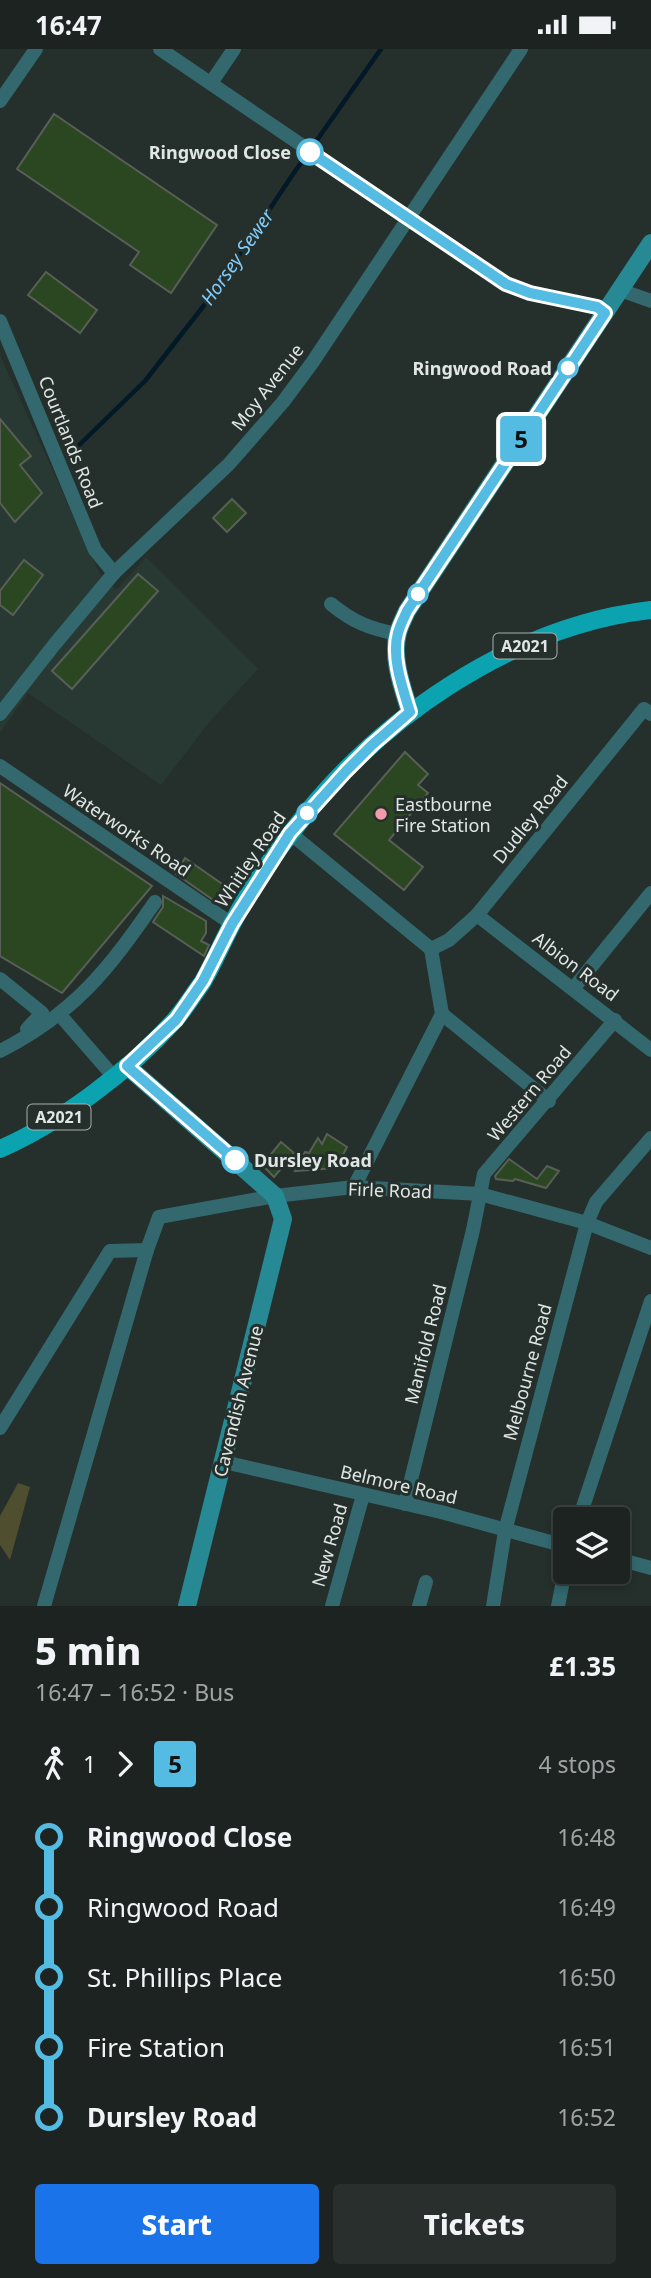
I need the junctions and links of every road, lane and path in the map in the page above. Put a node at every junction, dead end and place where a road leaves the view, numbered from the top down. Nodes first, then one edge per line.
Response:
1 (36, 49) edge
2 (160, 49) edge
3 (234, 49) edge
4 (521, 49) edge
5 (211, 83) junction
6 (0, 101) edge
7 (407, 218) junction
8 (651, 243) edge
9 (620, 290) junction
10 (651, 301) edge
11 (605, 313) junction
12 (0, 321) edge
13 (114, 573) junction
14 (331, 604) dead end
15 (651, 610) edge
16 (397, 634) junction
17 (410, 712) junction
18 (0, 714) edge
19 (651, 714) edge
20 (0, 766) edge
21 (290, 833) junction
22 (651, 893) edge
23 (155, 902) dead end
24 (477, 915) junction
25 (232, 924) junction
26 (431, 949) junction
27 (0, 979) edge
28 (573, 989) junction
29 (442, 1014) junction
30 (60, 1015) junction
31 (615, 1020) junction
32 (6, 1048) edge
33 (651, 1050) edge
34 (120, 1071) junction
35 (549, 1101) junction
36 (651, 1138) edge
37 (0, 1149) edge
38 (354, 1187) junction
39 (480, 1194) junction
40 (275, 1196) junction
41 (587, 1223) junction
42 (651, 1248) edge
43 (147, 1250) junction
44 (651, 1301) edge
45 (0, 1428) edge
46 (224, 1462) junction
47 (363, 1495) junction
48 (405, 1504) junction
49 (583, 1507) edge
50 (505, 1531) junction
51 (553, 1543) edge
52 (630, 1562) edge
53 (651, 1568) edge
54 (426, 1582) dead end
55 (562, 1584) edge
56 (44, 1606) edge
57 (187, 1606) edge
58 (332, 1606) edge
59 (419, 1606) edge
60 (493, 1606) edge
61 (558, 1606) edge

1 - 6 street
2 - 5 street
3 - 5 street
4 - 7 street, Moy Avenue
5 - 7 street
7 - 11 street
7 - 13 street, Moy Avenue
8 - 9 street
9 - 10 street
9 - 11 street
11 - 16 street
12 - 13 street, Courtlands Road
13 - 18 street, Moy Avenue
14 - 16 street
15 - 17 main road, Whitley Road / A2021
16 - 17 street
17 - 21 main road, Whitley Road / A2021
19 - 24 street, Dudley Road
20 - 25 street, Waterworks Road
21 - 25 main road, Whitley Road / A2021
21 - 26 street
22 - 28 street
23 - 30 street
24 - 26 street, Dudley Road
24 - 28 street, Albion Road
25 - 34 main road, Whitley Road / A2021
26 - 29 street
27 - 32 street
28 - 31 street, Albion Road
29 - 35 street
29 - 38 street
30 - 32 street
30 - 34 street
31 - 33 street, Albion Road
31 - 35 street, Western Road
34 - 37 main road, Whitley Road / A2021
34 - 40 street
35 - 39 street, Western Road
36 - 41 street, Melbourne Road
38 - 39 street, Firle Road
38 - 40 street, Firle Road
39 - 41 street, Firle Road
39 - 48 street, Manifold Road
40 - 43 street
40 - 46 street, Cavendish Avenue
41 - 42 street, Firle Road
41 - 50 street, Melbourne Road
43 - 45 street
43 - 56 street
44 - 49 street
46 - 47 street, Belmore Road
46 - 57 street, Cavendish Avenue
47 - 48 street, Belmore Road
47 - 58 street, New Road
48 - 50 street, Belmore Road
50 - 51 street, Belmore Road
50 - 60 street, Melbourne Road
52 - 53 street
54 - 59 street
55 - 61 street

